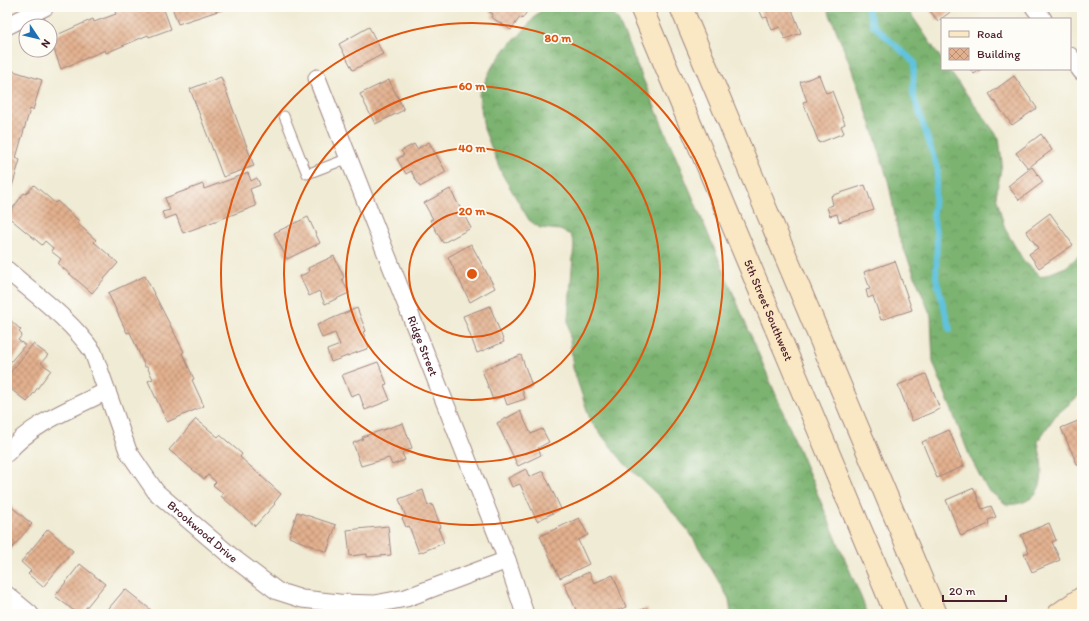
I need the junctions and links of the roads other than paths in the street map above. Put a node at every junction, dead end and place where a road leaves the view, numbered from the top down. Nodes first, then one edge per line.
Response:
1 (45, 7) edge
2 (641, 7) edge
3 (681, 7) edge
4 (1034, 7) edge
5 (1042, 18) edge
6 (7, 26) edge
7 (1071, 57) edge
8 (1082, 72) edge
9 (317, 78) dead end
10 (284, 116) dead end
11 (349, 158) junction
12 (7, 270) edge
13 (107, 391) junction
14 (7, 453) edge
15 (507, 560) junction
16 (7, 594) edge
17 (1082, 598) edge
18 (30, 614) edge
19 (525, 614) edge
20 (896, 614) edge
21 (936, 614) edge
22 (1059, 614) edge

1 - 6 street
2 - 20 main road, 5th Street Southwest
3 - 21 main road
4 - 5 street
7 - 8 street
9 - 11 street, Ridge Street
10 - 11 lane
11 - 15 street, Ridge Street
12 - 13 street, Brookwood Drive
13 - 14 street
13 - 15 street, Brookwood Drive
15 - 19 street, Ridge Street
16 - 18 street
17 - 22 main road

